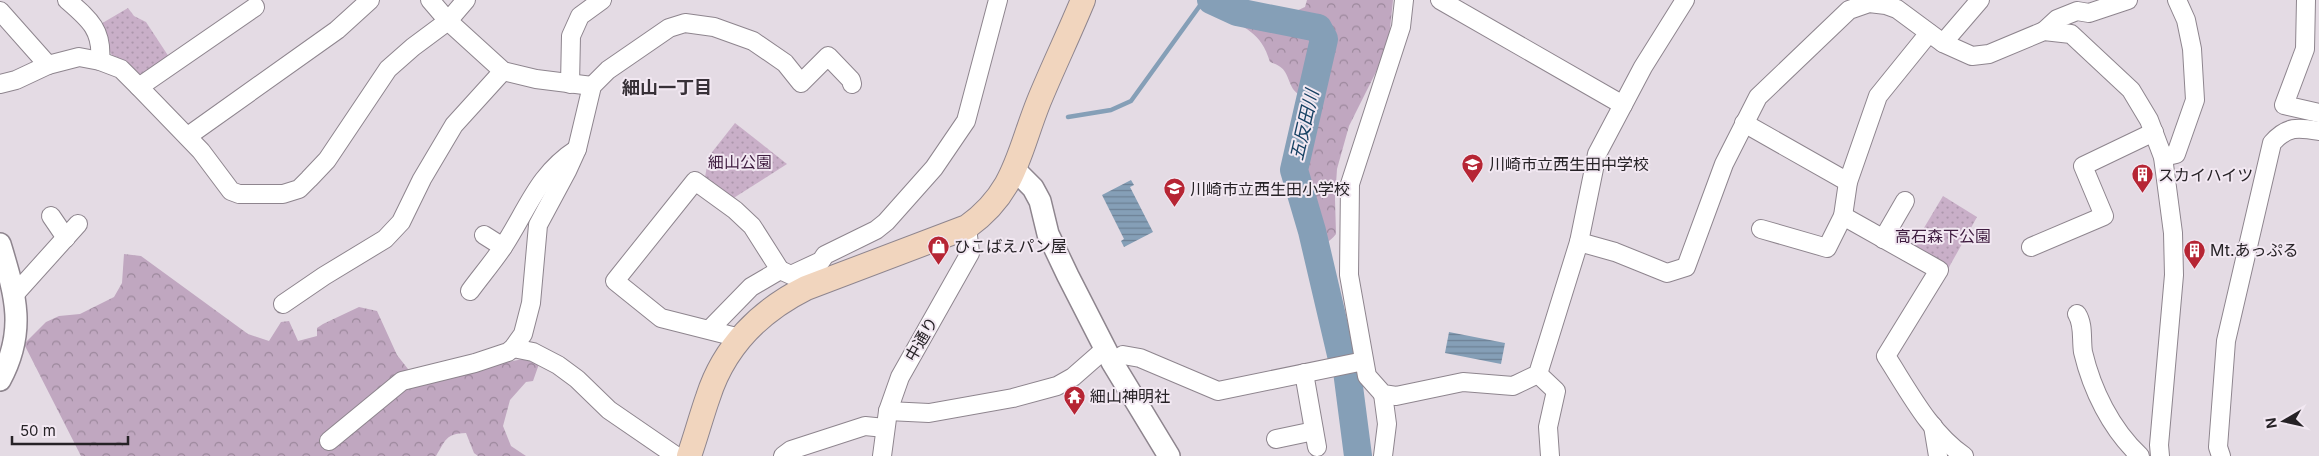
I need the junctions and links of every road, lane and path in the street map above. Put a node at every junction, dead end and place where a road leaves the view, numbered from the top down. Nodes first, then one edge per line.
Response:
1 (67, 0) edge
2 (370, 0) edge
3 (430, 0) edge
4 (466, 0) edge
5 (602, 0) edge
6 (998, 0) edge
7 (1083, 0) edge
8 (1404, 0) edge
9 (1440, 0) edge
10 (1686, 0) edge
11 (1980, 0) edge
12 (2128, 0) edge
13 (2178, 0) edge
14 (2306, 0) edge
15 (1881, 1) edge
16 (254, 6) dead end
17 (2077, 6) edge
18 (0, 11) edge
19 (448, 21) junction
20 (2044, 31) junction
21 (1929, 33) junction
22 (1943, 43) junction
23 (100, 61) junction
24 (48, 65) junction
25 (503, 71) junction
26 (0, 84) edge
27 (570, 84) junction
28 (852, 84) dead end
29 (592, 86) junction
30 (139, 87) junction
31 (1623, 105) junction
32 (2319, 112) edge
33 (1744, 123) junction
34 (2319, 131) edge
35 (2154, 132) junction
36 (188, 136) junction
37 (577, 149) junction
38 (2163, 157) junction
39 (1015, 170) junction
40 (1848, 182) junction
41 (1905, 200) dead end
42 (51, 216) dead end
43 (1843, 216) junction
44 (78, 224) dead end
45 (967, 227) junction
46 (1761, 229) dead end
47 (484, 235) dead end
48 (66, 238) junction
49 (1884, 239) junction
50 (2037, 239) dead end
51 (1579, 242) junction
52 (0, 244) edge
53 (503, 247) junction
54 (780, 270) junction
55 (470, 291) dead end
56 (15, 294) junction
57 (283, 304) dead end
58 (2077, 314) dead end
59 (709, 330) junction
60 (740, 338) junction
61 (513, 348) junction
62 (1109, 356) junction
63 (1364, 361) junction
64 (1304, 373) junction
65 (1538, 374) junction
66 (0, 380) edge
67 (1383, 394) junction
68 (886, 419) junction
69 (1933, 426) junction
70 (1276, 438) dead end
71 (329, 441) dead end
72 (676, 456) edge
73 (688, 456) edge
74 (783, 456) edge
75 (882, 456) edge
76 (1169, 456) edge
77 (1383, 456) edge
78 (1550, 456) edge
79 (1938, 456) edge
80 (1964, 456) edge
81 (2140, 456) edge
82 (2160, 456) edge
83 (2221, 456) edge

1 - 23 street
2 - 36 street
3 - 19 street
4 - 19 street
5 - 27 street
6 - 54 street
7 - 39 main road
8 - 63 street
9 - 31 street
10 - 31 street
11 - 22 street
12 - 17 street
13 - 38 street
14 - 32 street
15 - 21 street
15 - 33 street
16 - 30 street
17 - 20 street
18 - 24 street
19 - 25 street
19 - 36 street
20 - 22 street
20 - 35 street
21 - 22 street
21 - 40 street
23 - 24 street
23 - 30 street
24 - 26 street
25 - 27 street
25 - 57 street
27 - 29 street
28 - 29 street
29 - 37 street
30 - 36 street
31 - 51 street
33 - 40 street
33 - 51 street
34 - 83 street
35 - 38 street
35 - 50 street
37 - 53 street
37 - 61 street
38 - 82 street
39 - 45 main road
39 - 62 street
40 - 43 street
41 - 49 street
42 - 48 street
43 - 46 street
43 - 49 street
44 - 48 street
45 - 60 main road
45 - 68 street, 中通り
47 - 53 street
48 - 56 street
49 - 69 street
51 - 65 street
52 - 56 street
53 - 55 street
54 - 59 street
54 - 59 street
56 - 66 street
58 - 81 street
59 - 60 street
60 - 73 main road
61 - 71 street
61 - 72 street
62 - 64 street
62 - 68 street
62 - 76 street
63 - 64 street
63 - 67 street
64 - 70 street
65 - 67 street
65 - 78 street
67 - 77 street
68 - 74 street
68 - 75 street, 中通り
69 - 79 street
69 - 80 street

